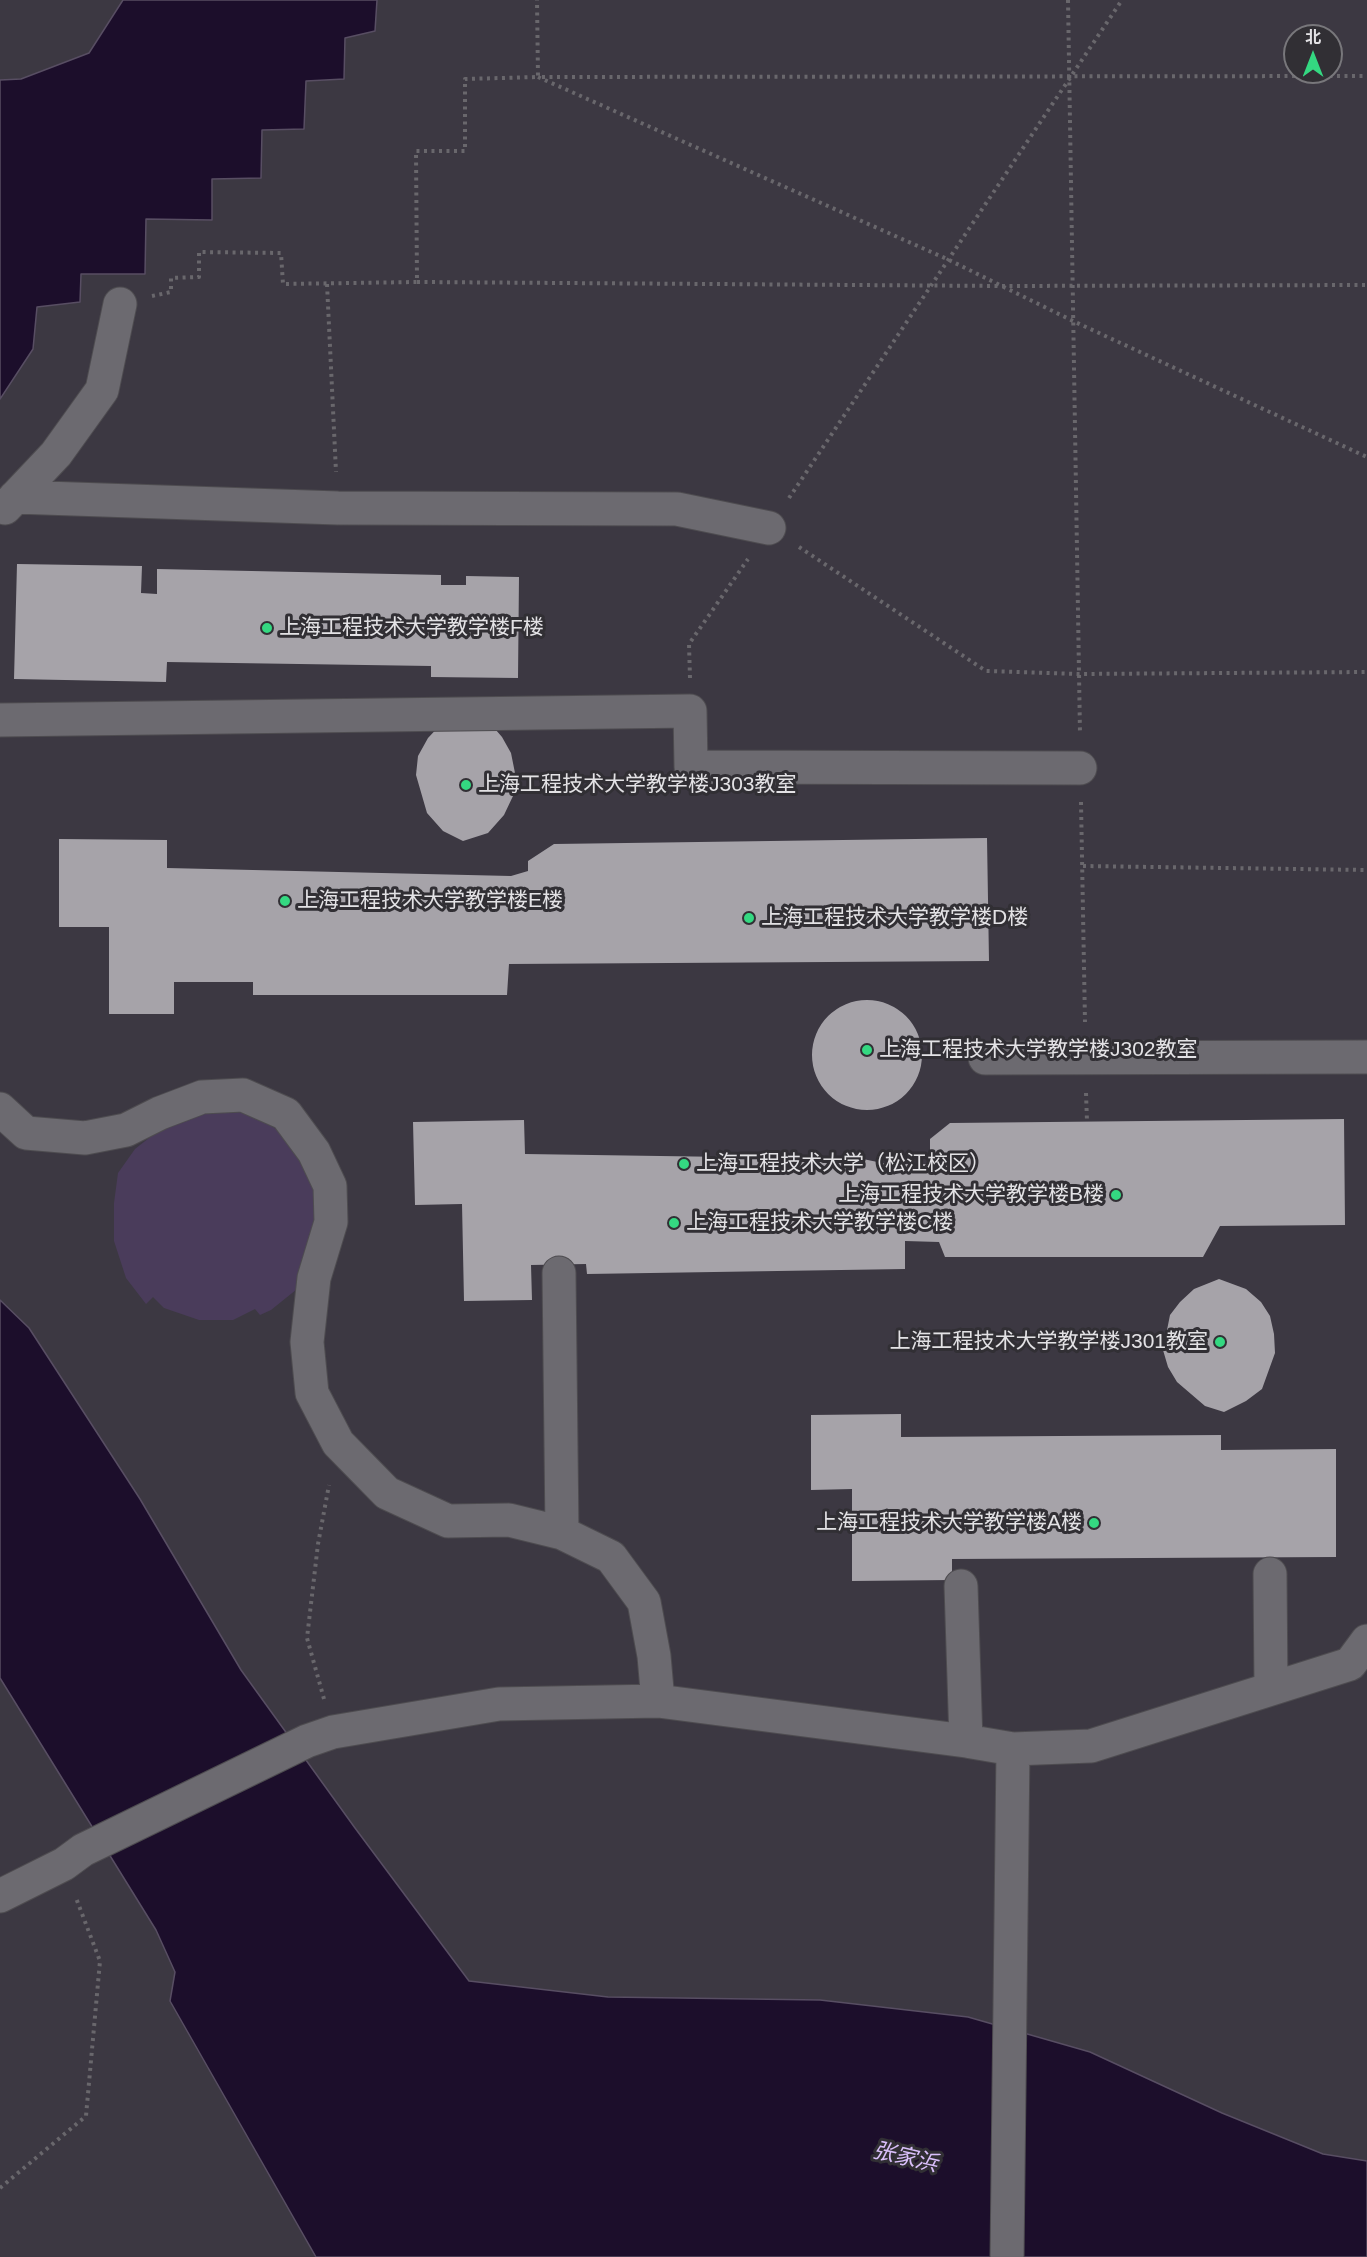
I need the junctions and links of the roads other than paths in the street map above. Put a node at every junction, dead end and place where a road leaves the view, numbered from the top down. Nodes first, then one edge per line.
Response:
1 (120, 304) road end
2 (8, 505) edge
3 (769, 528) road end
4 (0, 720) edge
5 (1080, 768) road end
6 (1367, 1057) edge
7 (985, 1058) dead end
8 (0, 1109) edge
9 (559, 1273) dead end
10 (562, 1533) junction
11 (1270, 1574) dead end
12 (961, 1586) dead end
13 (1367, 1641) edge
14 (1270, 1689) junction
15 (658, 1701) junction
16 (966, 1741) junction
17 (1012, 1749) junction
18 (0, 1896) edge
19 (1007, 2257) edge

1 - 2 lane
2 - 3 lane
4 - 5 lane
6 - 7 lane
8 - 10 lane
9 - 10 lane
10 - 15 lane
11 - 14 lane
12 - 16 lane
13 - 14 lane
14 - 17 lane
15 - 16 lane
15 - 18 lane
16 - 17 lane
17 - 19 lane

